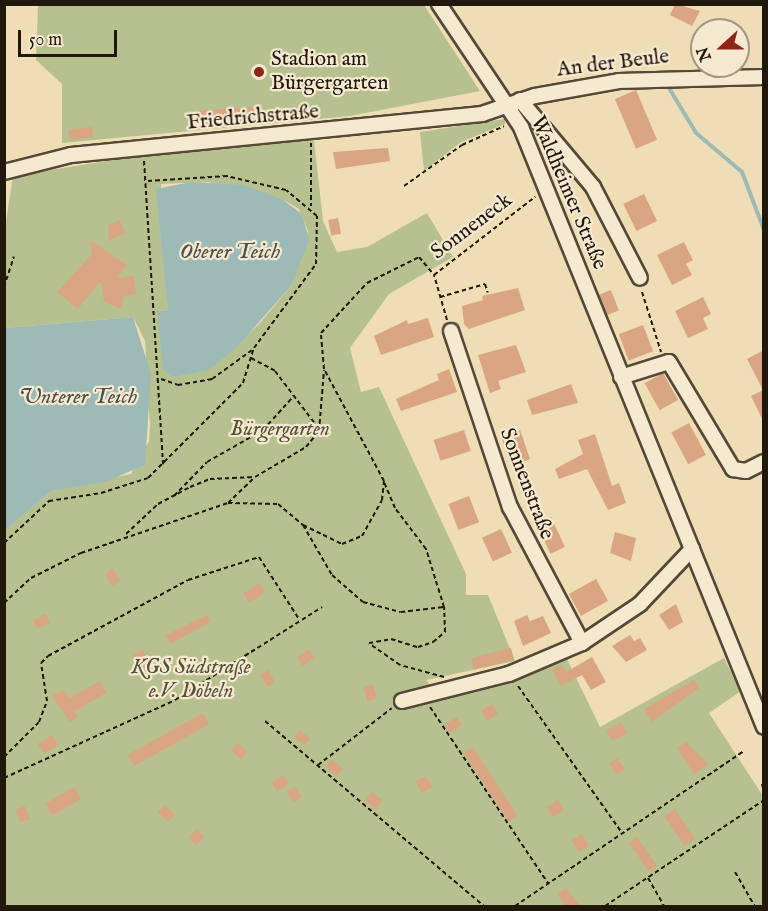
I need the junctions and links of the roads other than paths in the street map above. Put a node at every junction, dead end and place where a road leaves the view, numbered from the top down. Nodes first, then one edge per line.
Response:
1 (439, 4) edge
2 (764, 77) edge
3 (520, 100) junction
4 (505, 105) junction
5 (4, 172) edge
6 (640, 278) road end
7 (451, 331) road end
8 (621, 377) junction
9 (764, 462) edge
10 (692, 549) junction
11 (582, 643) junction
12 (402, 701) road end
13 (764, 728) edge

1 - 4 street, Waldheimer Straße
2 - 3 street, An der Beule
3 - 4 street, An der Beule
3 - 6 street, Waldheimer Straße
4 - 5 street, Friedrichstraße
4 - 8 street, Waldheimer Straße
7 - 11 street, Sonnenstraße
8 - 9 street
8 - 10 street, Waldheimer Straße
10 - 11 street
10 - 13 street, Waldheimer Straße
11 - 12 street

